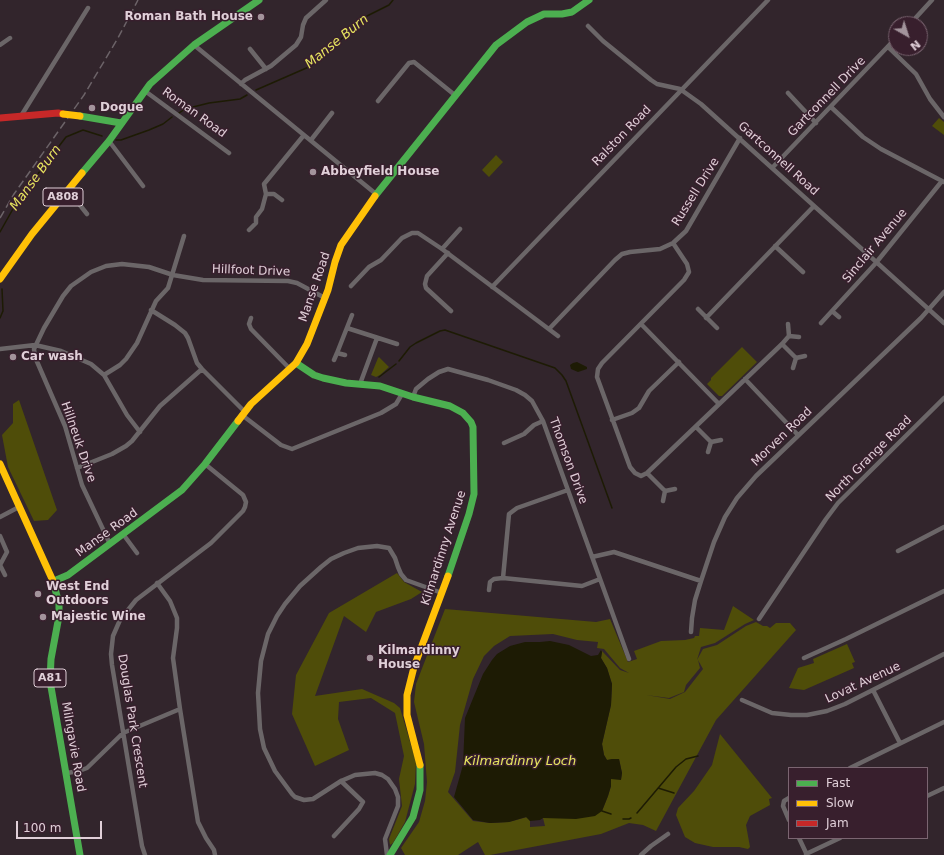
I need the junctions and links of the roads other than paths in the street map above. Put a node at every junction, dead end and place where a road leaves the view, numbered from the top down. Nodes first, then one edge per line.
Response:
1 (259, 0) edge
2 (326, 0) edge
3 (589, 0) edge
4 (768, 0) edge
5 (932, 0) edge
6 (88, 8) dead end
7 (917, 16) edge
8 (588, 26) dead end
9 (10, 38) dead end
10 (0, 45) edge
11 (194, 45) junction
12 (888, 47) edge
13 (250, 49) dead end
14 (897, 56) edge
15 (266, 68) junction
16 (241, 84) junction
17 (680, 89) junction
18 (145, 91) junction
19 (788, 93) dead end
20 (456, 96) junction
21 (378, 100) dead end
22 (831, 107) junction
23 (332, 113) dead end
24 (21, 116) junction
25 (944, 117) edge
26 (0, 118) edge
27 (816, 122) junction
28 (121, 123) junction
29 (304, 135) junction
30 (740, 138) junction
31 (311, 140) junction
32 (109, 141) junction
33 (229, 153) dead end
34 (772, 168) junction
35 (943, 182) edge
36 (143, 186) dead end
37 (68, 190) junction
38 (266, 194) junction
39 (376, 194) junction
40 (282, 200) dead end
41 (814, 206) junction
42 (87, 214) dead end
43 (460, 229) dead end
44 (249, 230) dead end
45 (184, 236) dead end
46 (673, 243) junction
47 (775, 246) junction
48 (442, 249) junction
49 (448, 253) junction
50 (876, 262) junction
51 (2, 272) edge
52 (803, 272) dead end
53 (172, 275) junction
54 (0, 279) edge
55 (351, 286) dead end
56 (492, 287) junction
57 (944, 292) edge
58 (727, 297) junction
59 (325, 298) junction
60 (731, 301) dead end
61 (698, 309) dead end
62 (151, 310) junction
63 (929, 310) junction
64 (451, 311) dead end
65 (832, 311) junction
66 (352, 315) dead end
67 (839, 317) dead end
68 (251, 318) dead end
69 (706, 318) junction
70 (821, 323) dead end
71 (944, 323) edge
72 (641, 324) junction
73 (788, 324) dead end
74 (347, 328) junction
75 (717, 328) dead end
76 (549, 329) junction
77 (558, 336) dead end
78 (789, 336) junction
79 (799, 337) dead end
80 (377, 338) junction
81 (397, 344) dead end
82 (782, 344) junction
83 (36, 345) junction
84 (0, 350) edge
85 (337, 353) junction
86 (344, 355) dead end
87 (805, 356) dead end
88 (796, 358) junction
89 (334, 360) dead end
90 (296, 362) junction
91 (679, 362) junction
92 (793, 368) dead end
93 (202, 369) junction
94 (290, 369) junction
95 (104, 375) junction
96 (745, 379) junction
97 (360, 384) junction
98 (402, 394) junction
99 (413, 397) junction
100 (944, 398) edge
101 (719, 404) junction
102 (244, 413) junction
103 (612, 420) junction
104 (543, 421) junction
105 (696, 427) junction
106 (140, 432) junction
107 (798, 435) junction
108 (721, 440) dead end
109 (711, 442) junction
110 (504, 443) dead end
111 (708, 452) dead end
112 (0, 464) edge
113 (204, 464) junction
114 (77, 468) junction
115 (647, 473) junction
116 (675, 489) dead end
117 (568, 490) junction
118 (665, 491) junction
119 (663, 501) dead end
120 (19, 507) junction
121 (0, 517) edge
122 (944, 527) edge
123 (123, 534) junction
124 (0, 536) edge
125 (110, 544) junction
126 (898, 551) dead end
127 (137, 553) dead end
128 (592, 557) junction
129 (5, 575) dead end
130 (503, 578) junction
131 (600, 579) junction
132 (54, 581) junction
133 (701, 581) junction
134 (157, 582) junction
135 (489, 590) dead end
136 (944, 591) edge
137 (442, 593) junction
138 (759, 619) dead end
139 (691, 632) dead end
140 (944, 654) edge
141 (804, 658) dead end
142 (630, 659) dead end
143 (873, 690) junction
144 (742, 700) dead end
145 (180, 709) junction
146 (944, 722) edge
147 (123, 733) junction
148 (900, 743) junction
149 (852, 767) edge
150 (67, 773) junction
151 (341, 781) junction
152 (944, 788) edge
153 (928, 796) edge
154 (787, 799) edge
155 (788, 818) edge
156 (668, 834) dead end
157 (334, 836) dead end
158 (798, 839) edge
159 (838, 839) edge
160 (385, 846) junction
161 (396, 847) junction
162 (80, 855) edge
163 (145, 855) edge
164 (216, 855) edge
165 (387, 855) edge
166 (390, 855) edge
167 (641, 855) edge
168 (806, 855) edge

1 - 11 street, Roman Road / A808
2 - 15 street
3 - 20 street, Manse Road
4 - 17 street, Ralston Road
5 - 7 street
6 - 24 street
8 - 17 street, Gartconnell Road
9 - 10 street
11 - 16 street
11 - 18 street, Roman Road / A808
12 - 22 street, Gartconnell Drive
13 - 15 street
14 - 25 street
15 - 16 street
16 - 29 street
17 - 30 street, Gartconnell Road
17 - 56 street, Ralston Road
18 - 28 street, Roman Road / A808
18 - 33 street, Roman Road
19 - 27 street
20 - 21 street
20 - 39 street, Manse Road
22 - 27 street, Gartconnell Drive
22 - 35 street
23 - 31 street
24 - 26 street
24 - 28 street, bridge
27 - 34 street, Gartconnell Drive
28 - 32 street, A808
29 - 31 street
29 - 38 street
30 - 34 street, Gartconnell Road
30 - 46 street, Russell Drive
31 - 39 street
32 - 36 street
32 - 37 street, A808
34 - 41 street, Gartconnell Road
35 - 50 street, Sinclair Avenue
37 - 42 street
37 - 51 street, A808
38 - 40 street
38 - 44 street
39 - 59 street, Manse Road
41 - 47 street
41 - 50 street, Gartconnell Road
43 - 48 street
45 - 53 street
46 - 72 street
46 - 76 street, Russell Drive
47 - 52 street
47 - 58 street
48 - 49 street
48 - 55 street
49 - 56 street
49 - 64 street
50 - 63 street, Gartconnell Road
50 - 65 street, Sinclair Avenue
51 - 54 street, A808
53 - 59 street, Hillfoot Drive
53 - 62 street
53 - 83 street, Hillfoot Drive
56 - 76 street
57 - 63 street, Morven Road
58 - 60 street
58 - 69 street
59 - 90 street, Manse Road
61 - 69 street
62 - 93 street
62 - 95 street
63 - 71 street, Gartconnell Road
63 - 107 street, Morven Road
65 - 67 street
65 - 70 street, Sinclair Avenue
66 - 74 street
68 - 94 street
69 - 75 street
72 - 91 street
72 - 103 street
73 - 78 street
74 - 80 street
74 - 85 street
76 - 77 street
78 - 79 street
78 - 82 street
80 - 81 street
80 - 97 street
82 - 88 street
82 - 96 street
83 - 84 street
83 - 95 street
83 - 114 street, Hillneuk Drive
85 - 86 street
85 - 89 street
87 - 88 street
88 - 92 street
90 - 94 street, Manse Road
90 - 97 street, Kilmardinny Avenue
91 - 101 street
91 - 103 street
93 - 102 street
93 - 106 street
94 - 102 street, Manse Road
95 - 106 street
96 - 101 street
96 - 107 street
97 - 98 street, Kilmardinny Avenue
98 - 99 street, Kilmardinny Avenue
98 - 102 street
99 - 104 street, Thomson Drive
99 - 137 street, Kilmardinny Avenue
100 - 138 street, North Grange Road
101 - 105 street
102 - 113 street, Manse Road
103 - 115 street
104 - 110 street
104 - 117 street, Thomson Drive
105 - 109 street
105 - 115 street
106 - 114 street
107 - 133 street, Morven Road
108 - 109 street
109 - 111 street
112 - 120 street, Milngavie Road / A81
113 - 123 street, Manse Road
113 - 134 street, Douglas Park Crescent
114 - 125 street, Hillneuk Drive
115 - 118 street
116 - 118 street
117 - 128 street, Thomson Drive
117 - 130 street
118 - 119 street
120 - 121 street
120 - 132 street, Milngavie Road / A81
122 - 126 street
123 - 125 street, Manse Road
123 - 127 street
124 - 129 street
125 - 132 street, Manse Road
128 - 131 street, Thomson Drive
128 - 133 street
130 - 131 street
130 - 135 street
131 - 142 street, Thomson Drive
132 - 150 street, Milngavie Road / A81
133 - 139 street, Morven Road
134 - 145 street
134 - 147 street, Douglas Park Crescent
136 - 141 street
137 - 151 street
137 - 161 street, Kilmardinny Avenue
140 - 143 street, Lovat Avenue
143 - 144 street, Lovat Avenue
143 - 148 street
145 - 147 street
145 - 164 street
146 - 148 street
147 - 150 street
147 - 163 street, Douglas Park Crescent
148 - 149 street
150 - 162 street, Milngavie Road / A81
151 - 157 street
151 - 160 street
152 - 153 street
154 - 155 street
156 - 167 street
158 - 168 street
159 - 168 street
160 - 161 street
160 - 165 street
161 - 166 street, Kilmardinny Avenue

